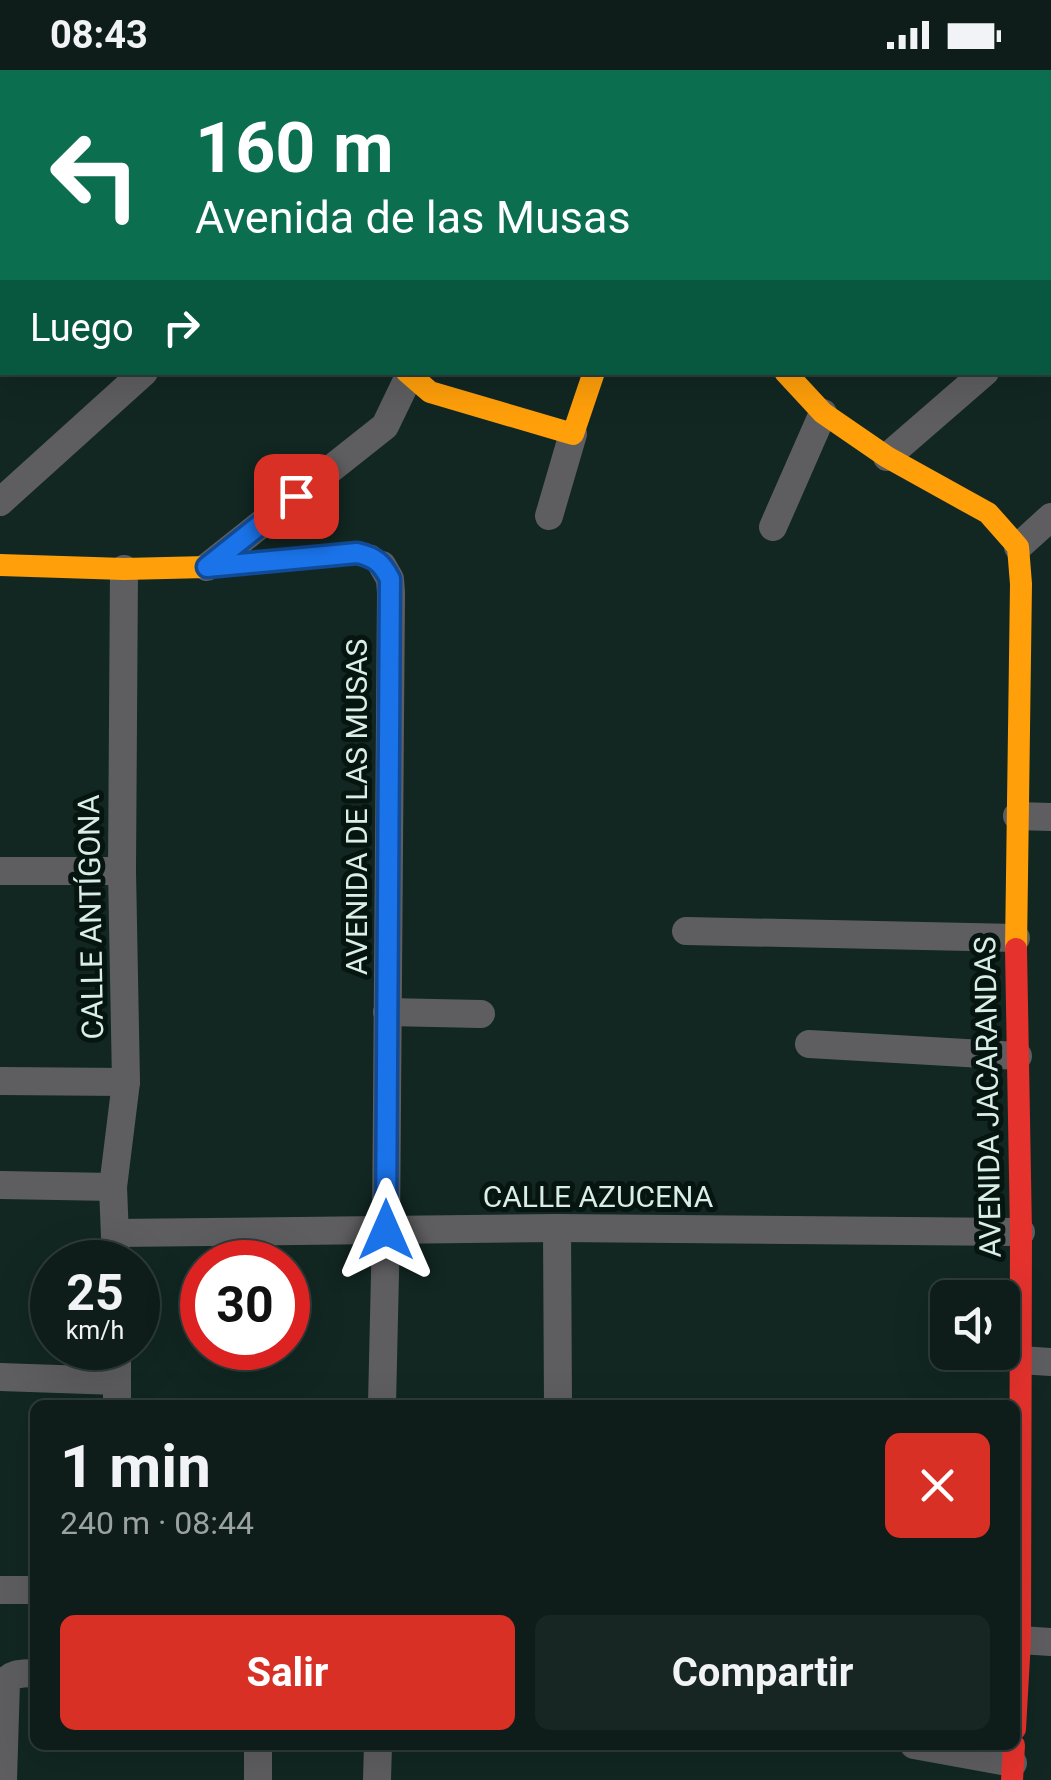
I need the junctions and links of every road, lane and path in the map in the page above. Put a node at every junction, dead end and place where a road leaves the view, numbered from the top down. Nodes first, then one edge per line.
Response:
1 (141, 375) edge
2 (410, 375) edge
3 (411, 375) edge
4 (593, 375) edge
5 (788, 375) edge
6 (981, 375) edge
7 (822, 413) junction
8 (573, 434) junction
9 (887, 457) junction
10 (0, 502) edge
11 (548, 516) dead end
12 (1051, 517) edge
13 (772, 527) dead end
14 (1018, 547) junction
15 (0, 565) edge
16 (382, 565) joint
17 (207, 567) junction
18 (124, 569) junction
19 (1017, 816) junction
20 (1051, 817) edge
21 (0, 871) edge
22 (122, 871) junction
23 (686, 930) dead end
24 (1016, 938) junction
25 (387, 1012) junction
26 (481, 1014) dead end
27 (809, 1044) dead end
28 (1018, 1056) junction
29 (0, 1081) edge
30 (126, 1082) junction
31 (0, 1186) edge
32 (113, 1187) junction
33 (557, 1228) junction
34 (386, 1230) junction
35 (1021, 1232) junction
36 (116, 1233) junction
37 (116, 1240) edge
38 (1020, 1360) joint
39 (1051, 1362) edge
40 (1020, 1370) edge
41 (0, 1377) edge
42 (117, 1393) edge
43 (382, 1400) edge
44 (558, 1400) edge
45 (1019, 1400) edge
46 (0, 1590) edge
47 (30, 1590) edge
48 (1020, 1640) edge
49 (1051, 1642) edge
50 (30, 1674) edge
51 (258, 1750) edge
52 (378, 1750) edge
53 (942, 1750) edge
54 (1013, 1763) edge
55 (3, 1780) edge
56 (258, 1780) edge
57 (378, 1780) edge

1 - 10 street
2 - 17 street
3 - 8 street
4 - 8 street
5 - 7 street
6 - 9 street
7 - 9 street
7 - 13 street
8 - 11 street
9 - 14 street
12 - 14 street
14 - 19 street, AVENIDA JACARANDAS
15 - 18 street, AVENIDA DE LAS MUSAS
16 - 17 street, AVENIDA DE LAS MUSAS
16 - 25 street, AVENIDA DE LAS MUSAS
17 - 18 street, AVENIDA DE LAS MUSAS
18 - 22 street, CALLE ANTÍGONA
19 - 20 street
19 - 24 street, AVENIDA JACARANDAS
21 - 22 street
22 - 30 street, CALLE ANTÍGONA
23 - 24 street
24 - 28 street, AVENIDA JACARANDAS
25 - 26 street
25 - 34 street, AVENIDA DE LAS MUSAS
27 - 28 street
28 - 35 street, AVENIDA JACARANDAS
29 - 30 street
30 - 32 street, CALLE ANTÍGONA
31 - 32 street
32 - 36 street, CALLE ANTÍGONA
33 - 34 street, CALLE AZUCENA
33 - 35 street, CALLE AZUCENA
33 - 44 street
34 - 36 street, CALLE AZUCENA
34 - 43 street, AVENIDA DE LAS MUSAS
35 - 38 street, AVENIDA JACARANDAS
36 - 37 street, CALLE ANTÍGONA
38 - 39 street
40 - 45 street, AVENIDA JACARANDAS
41 - 42 street
46 - 47 street
48 - 49 street
50 - 55 street
51 - 56 street
52 - 57 street
53 - 54 street

